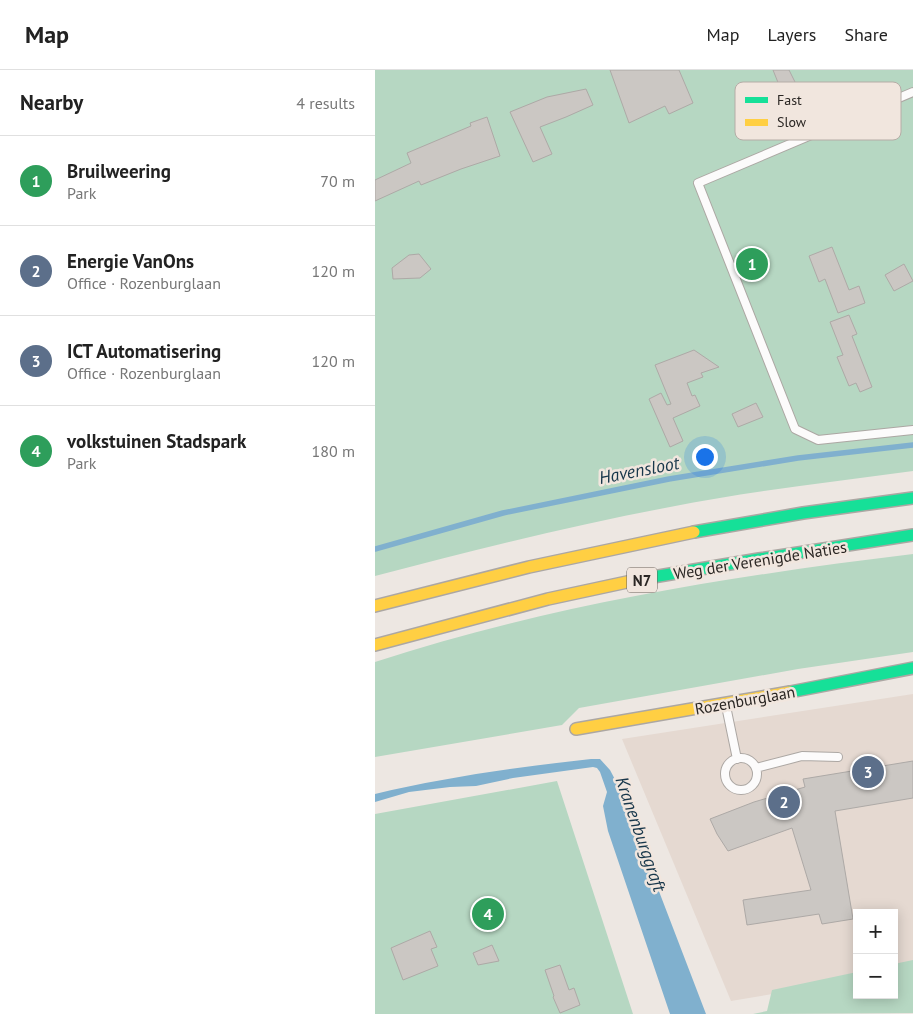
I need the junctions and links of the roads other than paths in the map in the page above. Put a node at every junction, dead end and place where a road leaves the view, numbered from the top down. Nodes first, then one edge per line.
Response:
1 (913, 92) edge
2 (901, 97) edge
3 (800, 140) edge
4 (913, 430) edge
5 (913, 498) edge
6 (913, 536) edge
7 (375, 606) edge
8 (375, 645) edge
9 (913, 668) edge
10 (725, 704) junction
11 (576, 729) dead end
12 (838, 757) dead end
13 (737, 759) junction
14 (756, 768) junction

1 - 2 lane
3 - 4 lane
5 - 7 main road, N7
6 - 8 main road, Weg der Verenigde Naties / N7
9 - 10 main road, Rozenburglaan
10 - 11 main road, Rozenburglaan
10 - 13 lane
12 - 14 lane
13 - 14 lane
13 - 14 lane

